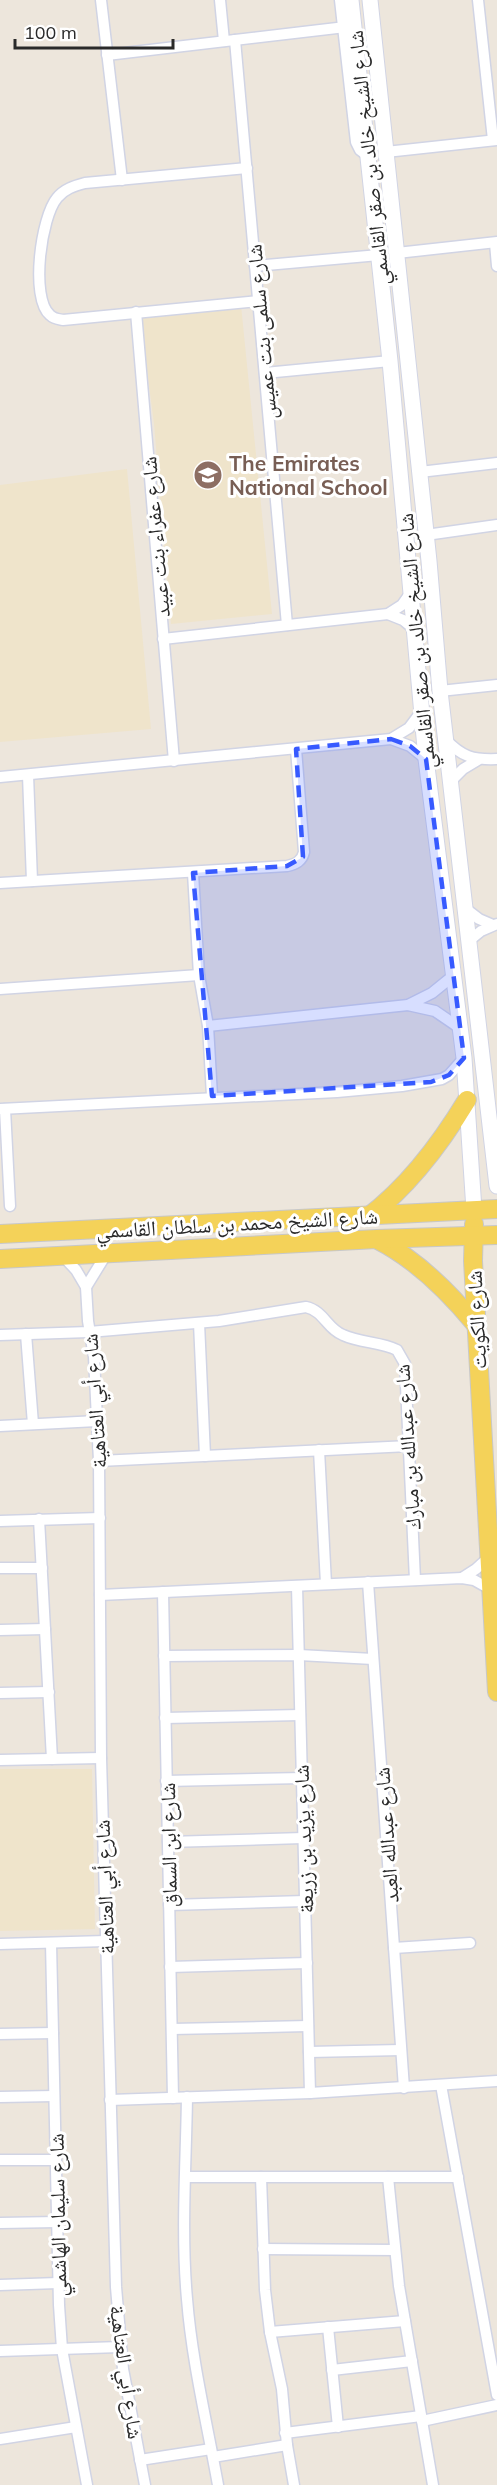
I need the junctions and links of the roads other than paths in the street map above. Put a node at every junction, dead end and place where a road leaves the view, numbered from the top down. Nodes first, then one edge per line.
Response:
1 (101, 0) edge
2 (220, 0) edge
3 (340, 0) edge
4 (351, 0) edge
5 (370, 0) edge
6 (478, 0) edge
7 (349, 26) junction
8 (235, 40) junction
9 (224, 41) junction
10 (107, 55) junction
11 (495, 140) edge
12 (386, 152) junction
13 (247, 168) junction
14 (122, 180) junction
15 (496, 242) edge
16 (397, 253) junction
17 (379, 255) junction
18 (255, 266) junction
19 (497, 266) edge
20 (258, 301) junction
21 (136, 312) junction
22 (390, 361) junction
23 (265, 373) junction
24 (497, 463) edge
25 (420, 472) junction
26 (497, 525) edge
27 (406, 532) junction
28 (426, 535) junction
29 (429, 561) junction
30 (412, 591) junction
31 (388, 614) junction
32 (287, 625) junction
33 (415, 630) junction
34 (163, 639) junction
35 (497, 685) edge
36 (440, 691) junction
37 (421, 712) junction
38 (391, 739) junction
39 (445, 739) junction
40 (296, 749) junction
41 (426, 759) junction
42 (497, 759) edge
43 (478, 760) junction
44 (174, 761) junction
45 (28, 774) junction
46 (0, 777) edge
47 (450, 782) junction
48 (193, 873) junction
49 (33, 881) junction
50 (0, 883) edge
51 (466, 909) junction
52 (495, 924) edge
53 (470, 940) junction
54 (199, 975) junction
55 (453, 976) junction
56 (0, 988) edge
57 (408, 1005) junction
58 (208, 1026) junction
59 (460, 1028) junction
60 (464, 1058) junction
61 (212, 1096) junction
62 (467, 1100) junction
63 (2, 1109) edge
64 (494, 1123) edge
65 (497, 1186) edge
66 (10, 1206) dead end
67 (497, 1209) edge
68 (474, 1210) junction
69 (368, 1217) junction
70 (0, 1234) edge
71 (497, 1235) edge
72 (473, 1236) junction
73 (377, 1239) junction
74 (107, 1252) junction
75 (62, 1255) junction
76 (0, 1259) edge
77 (86, 1287) junction
78 (199, 1323) junction
79 (476, 1325) junction
80 (89, 1332) junction
81 (26, 1334) junction
82 (0, 1335) edge
83 (97, 1421) junction
84 (33, 1424) junction
85 (0, 1426) edge
86 (409, 1446) junction
87 (319, 1450) junction
88 (205, 1456) junction
89 (99, 1461) junction
90 (100, 1518) junction
91 (39, 1519) junction
92 (0, 1521) edge
93 (488, 1558) junction
94 (0, 1568) edge
95 (42, 1568) junction
96 (462, 1578) junction
97 (415, 1580) junction
98 (368, 1582) junction
99 (326, 1584) junction
100 (297, 1586) junction
101 (490, 1589) junction
102 (163, 1592) junction
103 (100, 1594) junction
104 (45, 1629) junction
105 (0, 1630) edge
106 (299, 1655) junction
107 (164, 1656) junction
108 (373, 1659) junction
109 (49, 1692) junction
110 (497, 1692) edge
111 (0, 1693) edge
112 (300, 1715) junction
113 (165, 1718) junction
114 (101, 1758) junction
115 (52, 1759) junction
116 (0, 1760) edge
117 (302, 1778) junction
118 (166, 1781) junction
119 (303, 1838) junction
120 (168, 1842) junction
121 (305, 1901) junction
122 (169, 1905) junction
123 (106, 1941) junction
124 (51, 1942) junction
125 (470, 1942) dead end
126 (0, 1944) edge
127 (394, 1948) junction
128 (307, 1963) junction
129 (170, 1967) junction
130 (308, 2026) junction
131 (171, 2029) junction
132 (53, 2033) junction
133 (0, 2034) edge
134 (401, 2050) junction
135 (309, 2052) junction
136 (497, 2081) edge
137 (441, 2085) junction
138 (404, 2088) junction
139 (310, 2093) junction
140 (54, 2096) junction
141 (0, 2097) edge
142 (188, 2097) junction
143 (173, 2098) junction
144 (110, 2100) junction
145 (0, 2160) edge
146 (56, 2160) junction
147 (186, 2177) junction
148 (261, 2177) junction
149 (388, 2177) junction
150 (458, 2177) junction
151 (0, 2223) edge
152 (57, 2223) junction
153 (263, 2249) junction
154 (395, 2250) junction
155 (58, 2283) junction
156 (0, 2284) edge
157 (405, 2321) junction
158 (328, 2327) junction
159 (270, 2332) junction
160 (120, 2347) junction
161 (62, 2349) junction
162 (0, 2351) edge
163 (412, 2361) junction
164 (332, 2370) junction
165 (497, 2395) edge
166 (497, 2405) edge
167 (422, 2419) junction
168 (76, 2427) junction
169 (338, 2427) junction
170 (285, 2433) junction
171 (0, 2439) edge
172 (287, 2445) junction
173 (212, 2453) junction
174 (140, 2460) junction
175 (87, 2485) edge
176 (145, 2485) edge
177 (218, 2485) edge
178 (294, 2485) edge
179 (433, 2485) edge

1 - 10 street
2 - 9 street
3 - 7 street
4 - 7 main road, شارع الشيخ خالد بن صقر القاسمي
5 - 12 main road, شارع الشيخ خالد بن صقر القاسمي
6 - 11 street
7 - 8 street
7 - 17 main road, شارع الشيخ خالد بن صقر القاسمي
8 - 9 street
8 - 13 street, شارع سلمى بنت عميس
9 - 10 street
10 - 14 street
11 - 12 street
12 - 16 main road, شارع الشيخ خالد بن صقر القاسمي
13 - 14 street
13 - 18 street, شارع سلمى بنت عميس
14 - 21 street
15 - 16 street
15 - 19 street
16 - 25 main road, شارع الشيخ خالد بن صقر القاسمي
17 - 18 street
17 - 22 main road, شارع الشيخ خالد بن صقر القاسمي
18 - 20 street, شارع سلمى بنت عميس
20 - 21 street
20 - 23 street, شارع سلمى بنت عميس
21 - 34 street, شارع عفراء بنت عبيد
22 - 23 street
22 - 27 main road, شارع الشيخ خالد بن صقر القاسمي
23 - 32 street, شارع سلمى بنت عميس
24 - 25 street
25 - 28 main road, شارع الشيخ خالد بن صقر القاسمي
26 - 28 street
27 - 29 main road
27 - 30 main road, شارع الشيخ خالد بن صقر القاسمي
28 - 29 main road, شارع الشيخ خالد بن صقر القاسمي
29 - 36 main road, شارع الشيخ خالد بن صقر القاسمي
30 - 31 street
30 - 33 main road, شارع الشيخ خالد بن صقر القاسمي
31 - 32 street
31 - 33 street
32 - 34 street
33 - 37 main road, شارع الشيخ خالد بن صقر القاسمي
34 - 44 street, شارع عفراء بنت عبيد
35 - 36 street
36 - 39 main road, شارع الشيخ خالد بن صقر القاسمي
37 - 38 street
37 - 41 main road, شارع الشيخ خالد بن صقر القاسمي
38 - 40 street
38 - 41 street
39 - 43 street
39 - 47 main road, شارع الشيخ خالد بن صقر القاسمي
40 - 44 street
40 - 48 street
41 - 55 main road, شارع الشيخ خالد بن صقر القاسمي
42 - 43 street
43 - 47 street
44 - 45 street
45 - 46 street
45 - 49 street
47 - 51 main road, شارع الشيخ خالد بن صقر القاسمي
48 - 49 street
48 - 54 street
49 - 50 street
51 - 52 street
51 - 53 main road, شارع الشيخ خالد بن صقر القاسمي
52 - 53 street
53 - 64 main road, شارع الشيخ خالد بن صقر القاسمي
54 - 56 street
54 - 58 street
55 - 57 street
55 - 59 main road, شارع الشيخ خالد بن صقر القاسمي
57 - 58 street
57 - 59 street
58 - 61 street
59 - 60 main road, شارع الشيخ خالد بن صقر القاسمي
60 - 61 street
60 - 62 main road, شارع الشيخ خالد بن صقر القاسمي
61 - 63 street
62 - 68 main road, شارع الشيخ خالد بن صقر القاسمي
62 - 69 main road
63 - 66 street
64 - 65 main road, شارع الشيخ خالد بن صقر القاسمي
67 - 68 main road, شارع الشيخ محمد بن سلطان القاسمي
68 - 69 main road, شارع الشيخ محمد بن سلطان القاسمي
68 - 72 main road, شارع الكويت
69 - 70 main road, شارع الشيخ محمد بن سلطان القاسمي
71 - 72 main road, شارع الشيخ محمد بن سلطان القاسمي
72 - 73 main road, شارع الشيخ محمد بن سلطان القاسمي
72 - 79 main road, شارع الكويت
73 - 74 main road, شارع الشيخ محمد بن سلطان القاسمي
73 - 79 main road
74 - 75 main road, شارع الشيخ محمد بن سلطان القاسمي
74 - 77 street
75 - 76 main road, شارع الشيخ محمد بن سلطان القاسمي
75 - 77 street
77 - 80 street, شارع أبي العتاهية
78 - 80 street, شارع عبدالله بن مبارك
78 - 86 street, شارع عبدالله بن مبارك
78 - 88 street
79 - 93 main road, شارع الكويت
80 - 81 street, شارع عبدالله بن مبارك
80 - 83 street, شارع أبي العتاهية
81 - 82 street, شارع عبدالله بن مبارك
81 - 84 street
83 - 84 street
83 - 89 street, شارع أبي العتاهية
84 - 85 street
86 - 87 street
86 - 97 street, شارع عبدالله بن مبارك
87 - 88 street
87 - 99 street
88 - 89 street
89 - 90 street, شارع أبي العتاهية
90 - 91 street
90 - 103 street, شارع أبي العتاهية
91 - 92 street
91 - 95 street
93 - 96 street
93 - 101 main road, شارع الكويت
94 - 95 street
95 - 104 street
96 - 97 street
96 - 101 street
97 - 98 street
98 - 99 street
98 - 108 street, شارع عبدالله العبد
99 - 100 street
100 - 102 street
100 - 106 street, شارع يزيد بن زريعة
101 - 110 main road, شارع الكويت
102 - 103 street
102 - 107 street, شارع ابن السماق
103 - 114 street, شارع أبي العتاهية
104 - 105 street
104 - 109 street
106 - 107 street
106 - 108 street
106 - 112 street, شارع يزيد بن زريعة
107 - 113 street, شارع ابن السماق
108 - 127 street, شارع عبدالله العبد
109 - 111 street
109 - 115 street
112 - 113 street
112 - 117 street, شارع يزيد بن زريعة
113 - 118 street, شارع ابن السماق
114 - 115 street
114 - 123 street, شارع أبي العتاهية
115 - 116 street
117 - 118 street
117 - 119 street, شارع يزيد بن زريعة
118 - 120 street, شارع ابن السماق
119 - 120 street
119 - 121 street, شارع يزيد بن زريعة
120 - 122 street, شارع ابن السماق
121 - 122 street
121 - 128 street, شارع يزيد بن زريعة
122 - 129 street, شارع ابن السماق
123 - 124 street
123 - 144 street, شارع أبي العتاهية
124 - 126 street
124 - 132 street, شارع سليمان الهاشمي
125 - 127 street
127 - 134 street, شارع عبدالله العبد
128 - 129 street
128 - 130 street, شارع يزيد بن زريعة
129 - 131 street, شارع ابن السماق
130 - 131 street
130 - 135 street, شارع يزيد بن زريعة
131 - 143 street, شارع ابن السماق
132 - 133 street
132 - 140 street, شارع سليمان الهاشمي
134 - 135 street
134 - 138 street, شارع عبدالله العبد
135 - 139 street, شارع يزيد بن زريعة
136 - 137 street
137 - 138 street
137 - 150 street
138 - 139 street
139 - 142 street
140 - 141 street
140 - 146 street, شارع سليمان الهاشمي
142 - 143 street
142 - 147 street
143 - 144 street
144 - 160 street, شارع أبي العتاهية
145 - 146 street
146 - 152 street, شارع سليمان الهاشمي
147 - 148 street
147 - 173 street
148 - 149 street
148 - 153 street
149 - 150 street
149 - 154 street
150 - 165 street
151 - 152 street
152 - 155 street, شارع سليمان الهاشمي
153 - 154 street
153 - 159 street
154 - 157 street
155 - 156 street
155 - 161 street, شارع سليمان الهاشمي
157 - 158 street
157 - 163 street
158 - 159 street
158 - 164 street
159 - 170 street
160 - 161 street
160 - 174 street, شارع أبي العتاهية
161 - 162 street
161 - 168 street, شارع سليمان الهاشمي
163 - 164 street
163 - 167 street
164 - 169 street
166 - 167 street
167 - 169 street
167 - 179 street
168 - 171 street
168 - 175 street, شارع سليمان الهاشمي
169 - 170 street
170 - 172 street
172 - 173 street
172 - 178 street
173 - 174 street
173 - 177 street
174 - 176 street, شارع أبي العتاهية

